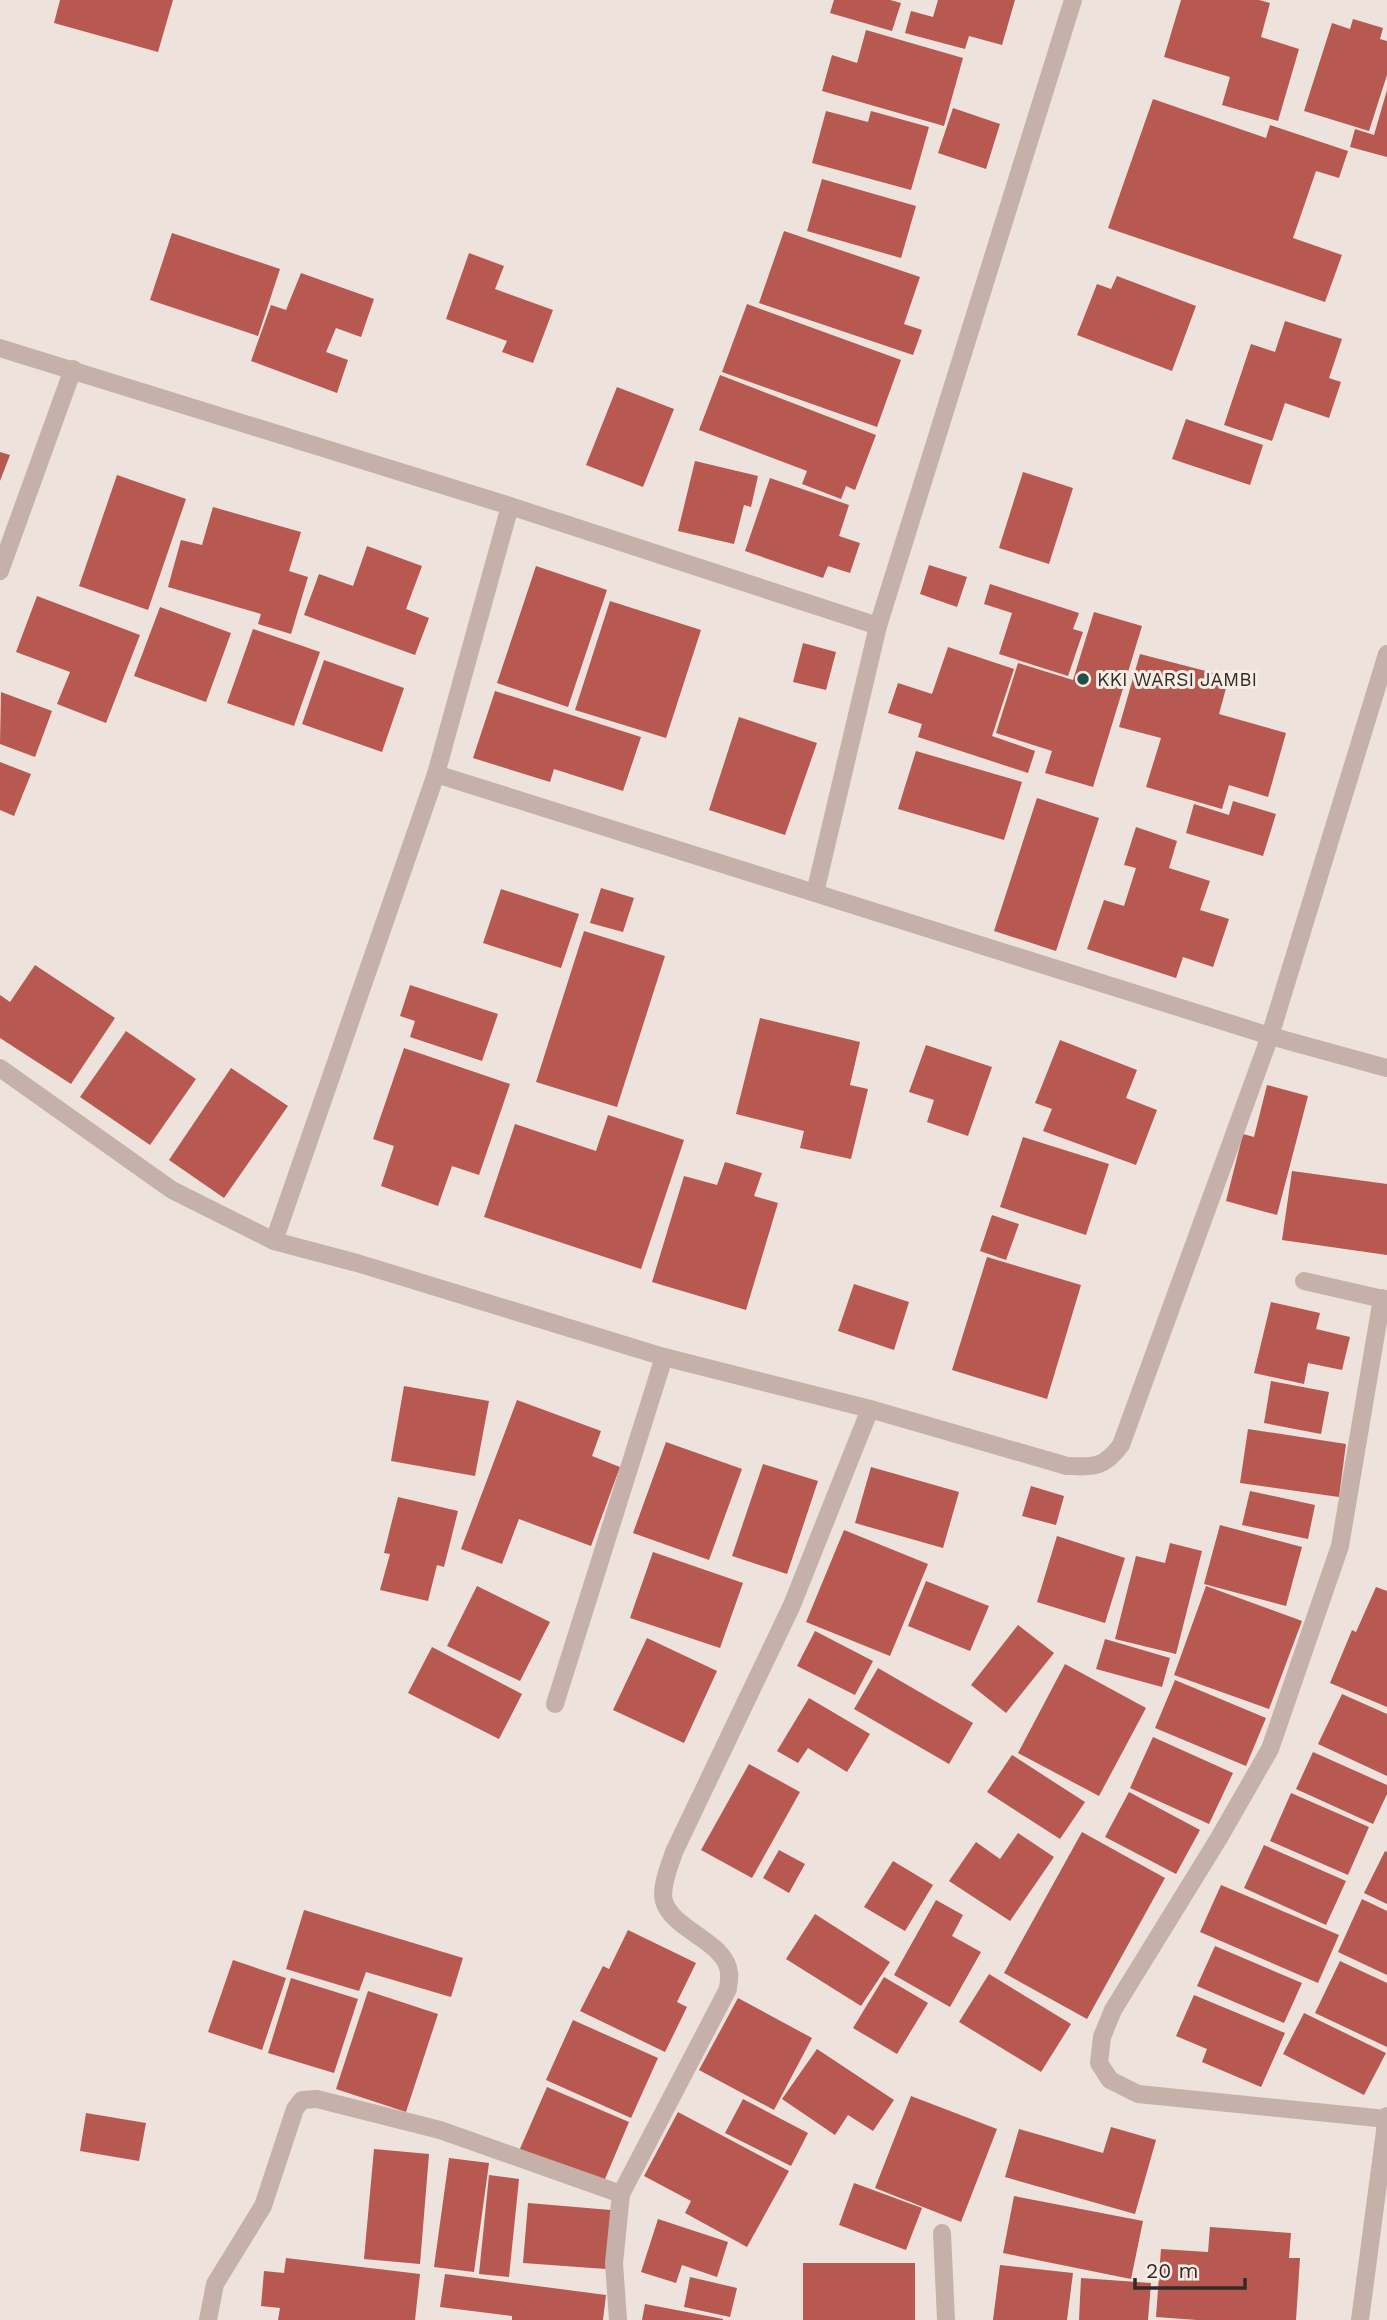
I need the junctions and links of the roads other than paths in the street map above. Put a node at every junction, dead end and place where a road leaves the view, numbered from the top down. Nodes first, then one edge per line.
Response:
1 (1073, 0) edge
2 (0, 348) edge
3 (73, 369) junction
4 (510, 506) junction
5 (0, 571) edge
6 (878, 625) junction
7 (1387, 654) edge
8 (436, 774) junction
9 (815, 893) junction
10 (1270, 1036) junction
11 (0, 1068) edge
12 (1387, 1068) edge
13 (274, 1241) junction
14 (1304, 1281) dead end
15 (1384, 1299) edge
16 (664, 1357) junction
17 (870, 1409) junction
18 (555, 1704) dead end
19 (1386, 2118) edge
20 (621, 2194) junction
21 (942, 2233) dead end
22 (208, 2320) edge
23 (618, 2320) edge
24 (946, 2320) edge
25 (1360, 2320) edge

1 - 6 street
2 - 3 street
3 - 4 street
3 - 5 street
4 - 6 street
4 - 8 street
6 - 9 street
7 - 10 street
8 - 9 street
8 - 13 street
9 - 10 street
10 - 12 street
10 - 17 street
11 - 13 street
13 - 16 street
14 - 15 street
15 - 19 street
16 - 17 street
16 - 18 street
17 - 20 street
19 - 25 street
20 - 22 street
20 - 23 street
21 - 24 street

